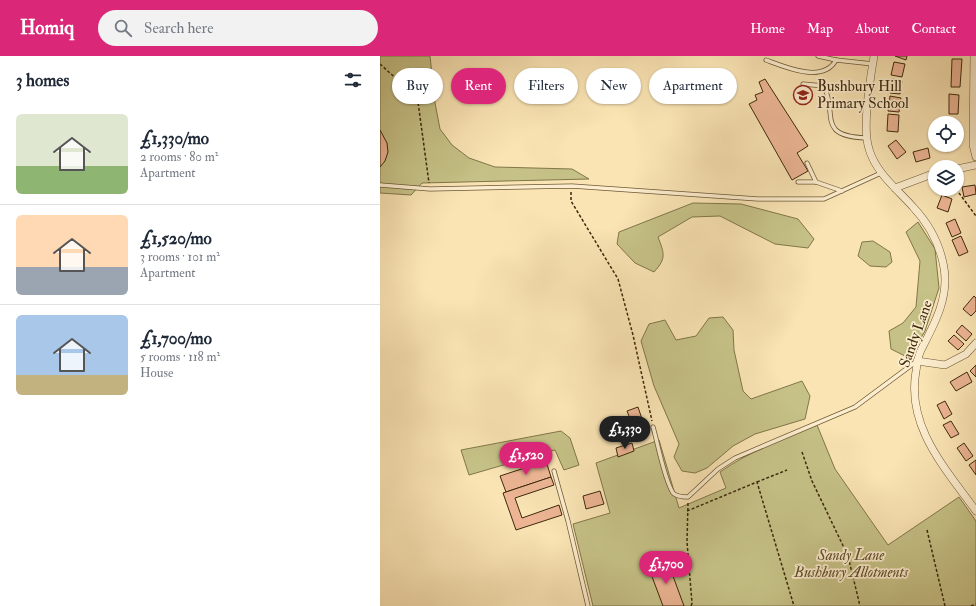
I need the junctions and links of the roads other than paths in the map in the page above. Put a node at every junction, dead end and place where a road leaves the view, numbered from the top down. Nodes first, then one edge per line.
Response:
1 (818, 56) edge
2 (874, 56) edge
3 (974, 56) edge
4 (766, 60) dead end
5 (836, 60) junction
6 (873, 64) junction
7 (803, 84) dead end
8 (866, 138) junction
9 (976, 157) edge
10 (807, 163) dead end
11 (976, 165) edge
12 (964, 167) edge
13 (881, 173) junction
14 (928, 176) edge
15 (798, 182) dead end
16 (816, 182) junction
17 (380, 185) edge
18 (895, 188) junction
19 (842, 191) junction
20 (976, 343) edge
21 (918, 361) junction
22 (653, 427) road end
23 (554, 470) dead end
24 (976, 511) edge
25 (588, 606) edge

1 - 5 lane
2 - 6 street
3 - 9 street
4 - 5 lane
5 - 6 lane
6 - 8 street
7 - 8 lane
8 - 13 street, Sandy Lane
10 - 16 lane
11 - 12 street
13 - 18 street, Sandy Lane
13 - 19 lane
14 - 18 street
15 - 16 lane
16 - 19 lane
17 - 19 lane
18 - 21 street, Sandy Lane
20 - 21 street
21 - 22 lane
21 - 24 street, Sandy Lane
23 - 25 lane

